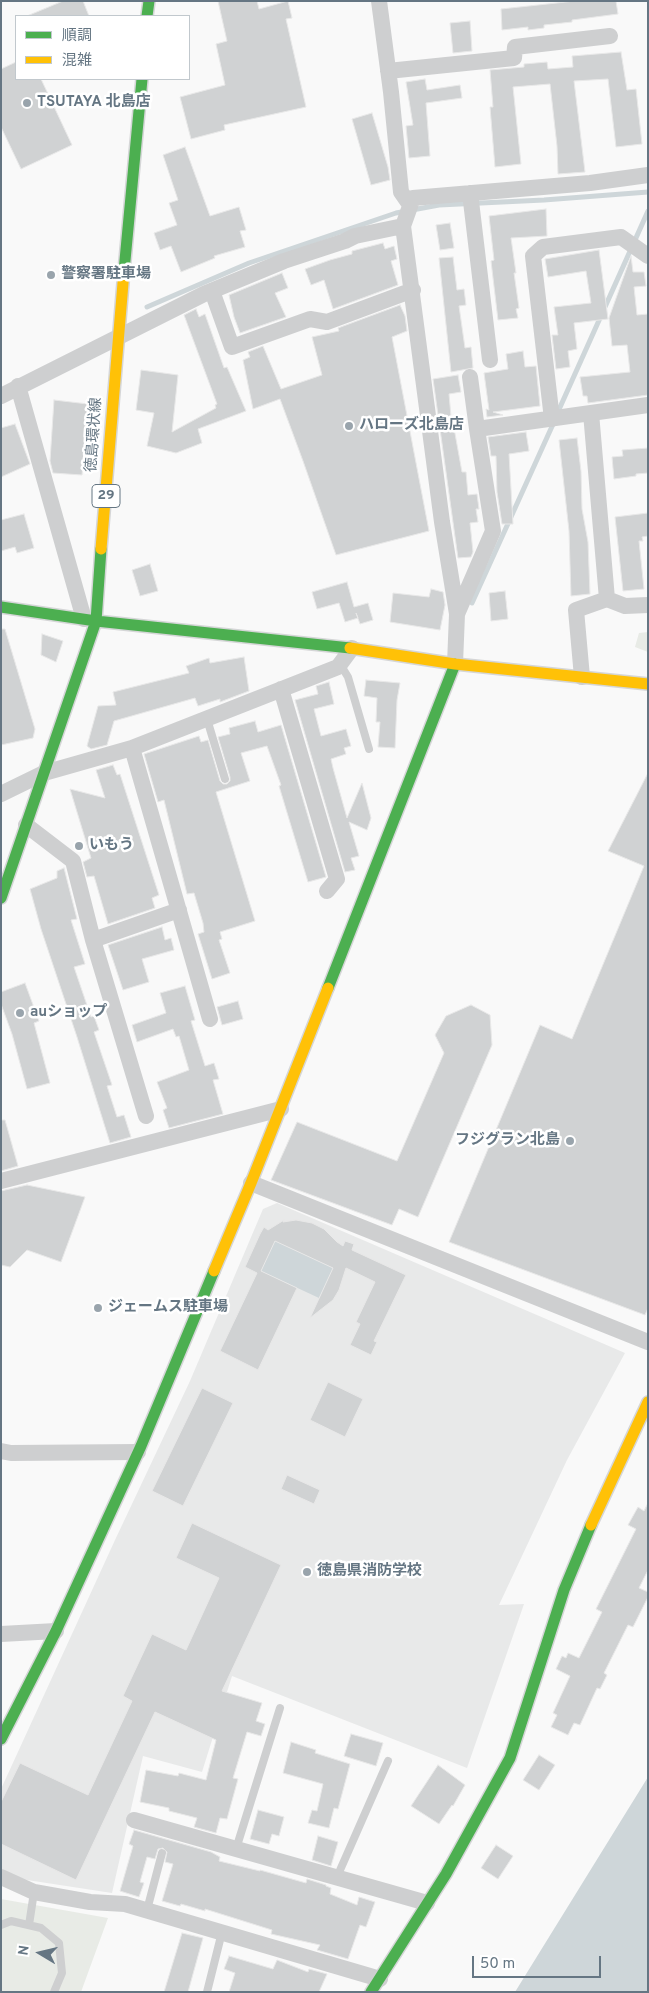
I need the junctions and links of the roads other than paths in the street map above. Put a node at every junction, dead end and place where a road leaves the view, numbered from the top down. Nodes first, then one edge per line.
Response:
1 (149, 1) edge
2 (379, 1) edge
3 (147, 15) edge
4 (610, 36) dead end
5 (388, 72) junction
6 (142, 80) edge
7 (648, 175) edge
8 (470, 193) junction
9 (410, 205) junction
10 (403, 226) junction
11 (648, 256) edge
12 (413, 290) junction
13 (212, 291) junction
14 (118, 337) junction
15 (490, 360) dead end
16 (470, 376) dead end
17 (18, 386) junction
18 (1, 396) edge
19 (648, 404) edge
20 (590, 413) junction
21 (552, 419) junction
22 (477, 430) junction
23 (607, 599) junction
24 (648, 606) edge
25 (1, 607) edge
26 (457, 614) junction
27 (90, 620) junction
28 (352, 648) junction
29 (340, 664) junction
30 (455, 664) junction
31 (582, 677) junction
32 (648, 684) edge
33 (281, 689) junction
34 (206, 718) junction
35 (132, 748) junction
36 (369, 749) dead end
37 (44, 773) junction
38 (225, 779) dead end
39 (1, 794) edge
40 (26, 825) junction
41 (327, 891) dead end
42 (1, 898) edge
43 (179, 910) junction
44 (94, 940) junction
45 (210, 1019) dead end
46 (281, 1109) junction
47 (146, 1116) dead end
48 (1, 1181) edge
49 (251, 1183) junction
50 (648, 1342) edge
51 (648, 1402) edge
52 (1, 1451) edge
53 (138, 1452) junction
54 (56, 1631) junction
55 (1, 1634) edge
56 (280, 1708) dead end
57 (1, 1738) edge
58 (388, 1761) dead end
59 (134, 1820) dead end
60 (236, 1848) junction
61 (162, 1853) dead end
62 (1, 1877) edge
63 (337, 1877) junction
64 (34, 1892) junction
65 (427, 1903) junction
66 (147, 1910) junction
67 (1, 1925) edge
68 (29, 1925) junction
69 (222, 1932) junction
70 (375, 1986) edge
71 (54, 1992) edge
72 (207, 1992) edge

1 - 3 street
2 - 5 street
4 - 5 street
5 - 9 street
6 - 14 street, 徳島環状線 / 29
7 - 8 street
8 - 9 street
8 - 15 street
9 - 10 street
10 - 12 street
10 - 13 street
11 - 21 street
12 - 13 street
12 - 26 street
13 - 14 street
14 - 17 street
14 - 27 street, 徳島環状線 / 29
16 - 22 street
17 - 18 street
17 - 27 street
19 - 20 street
20 - 21 street
20 - 23 street
21 - 22 street
22 - 26 street
23 - 24 street
23 - 31 street
25 - 27 street
26 - 30 street
27 - 28 street
27 - 37 street, 徳島環状線 / 29
28 - 29 street
28 - 30 street
29 - 33 street
29 - 36 lane
30 - 31 street
30 - 46 street
31 - 32 street
33 - 34 street
33 - 41 street
34 - 35 street
34 - 38 lane
35 - 37 street
35 - 43 street
37 - 39 street
37 - 40 street, 徳島環状線 / 29
40 - 42 street, 徳島環状線 / 29
40 - 44 street
43 - 44 street
43 - 45 street
44 - 47 street
46 - 48 street
46 - 49 street
49 - 50 street
49 - 53 street
51 - 65 street
52 - 53 street
53 - 54 street
54 - 55 street
54 - 57 street
56 - 60 lane
58 - 63 lane
59 - 60 street
60 - 63 street
61 - 66 lane
62 - 64 street
63 - 65 street
64 - 66 street
64 - 68 lane
65 - 70 street
66 - 69 street
67 - 68 lane
68 - 71 lane
69 - 70 street
69 - 72 lane

